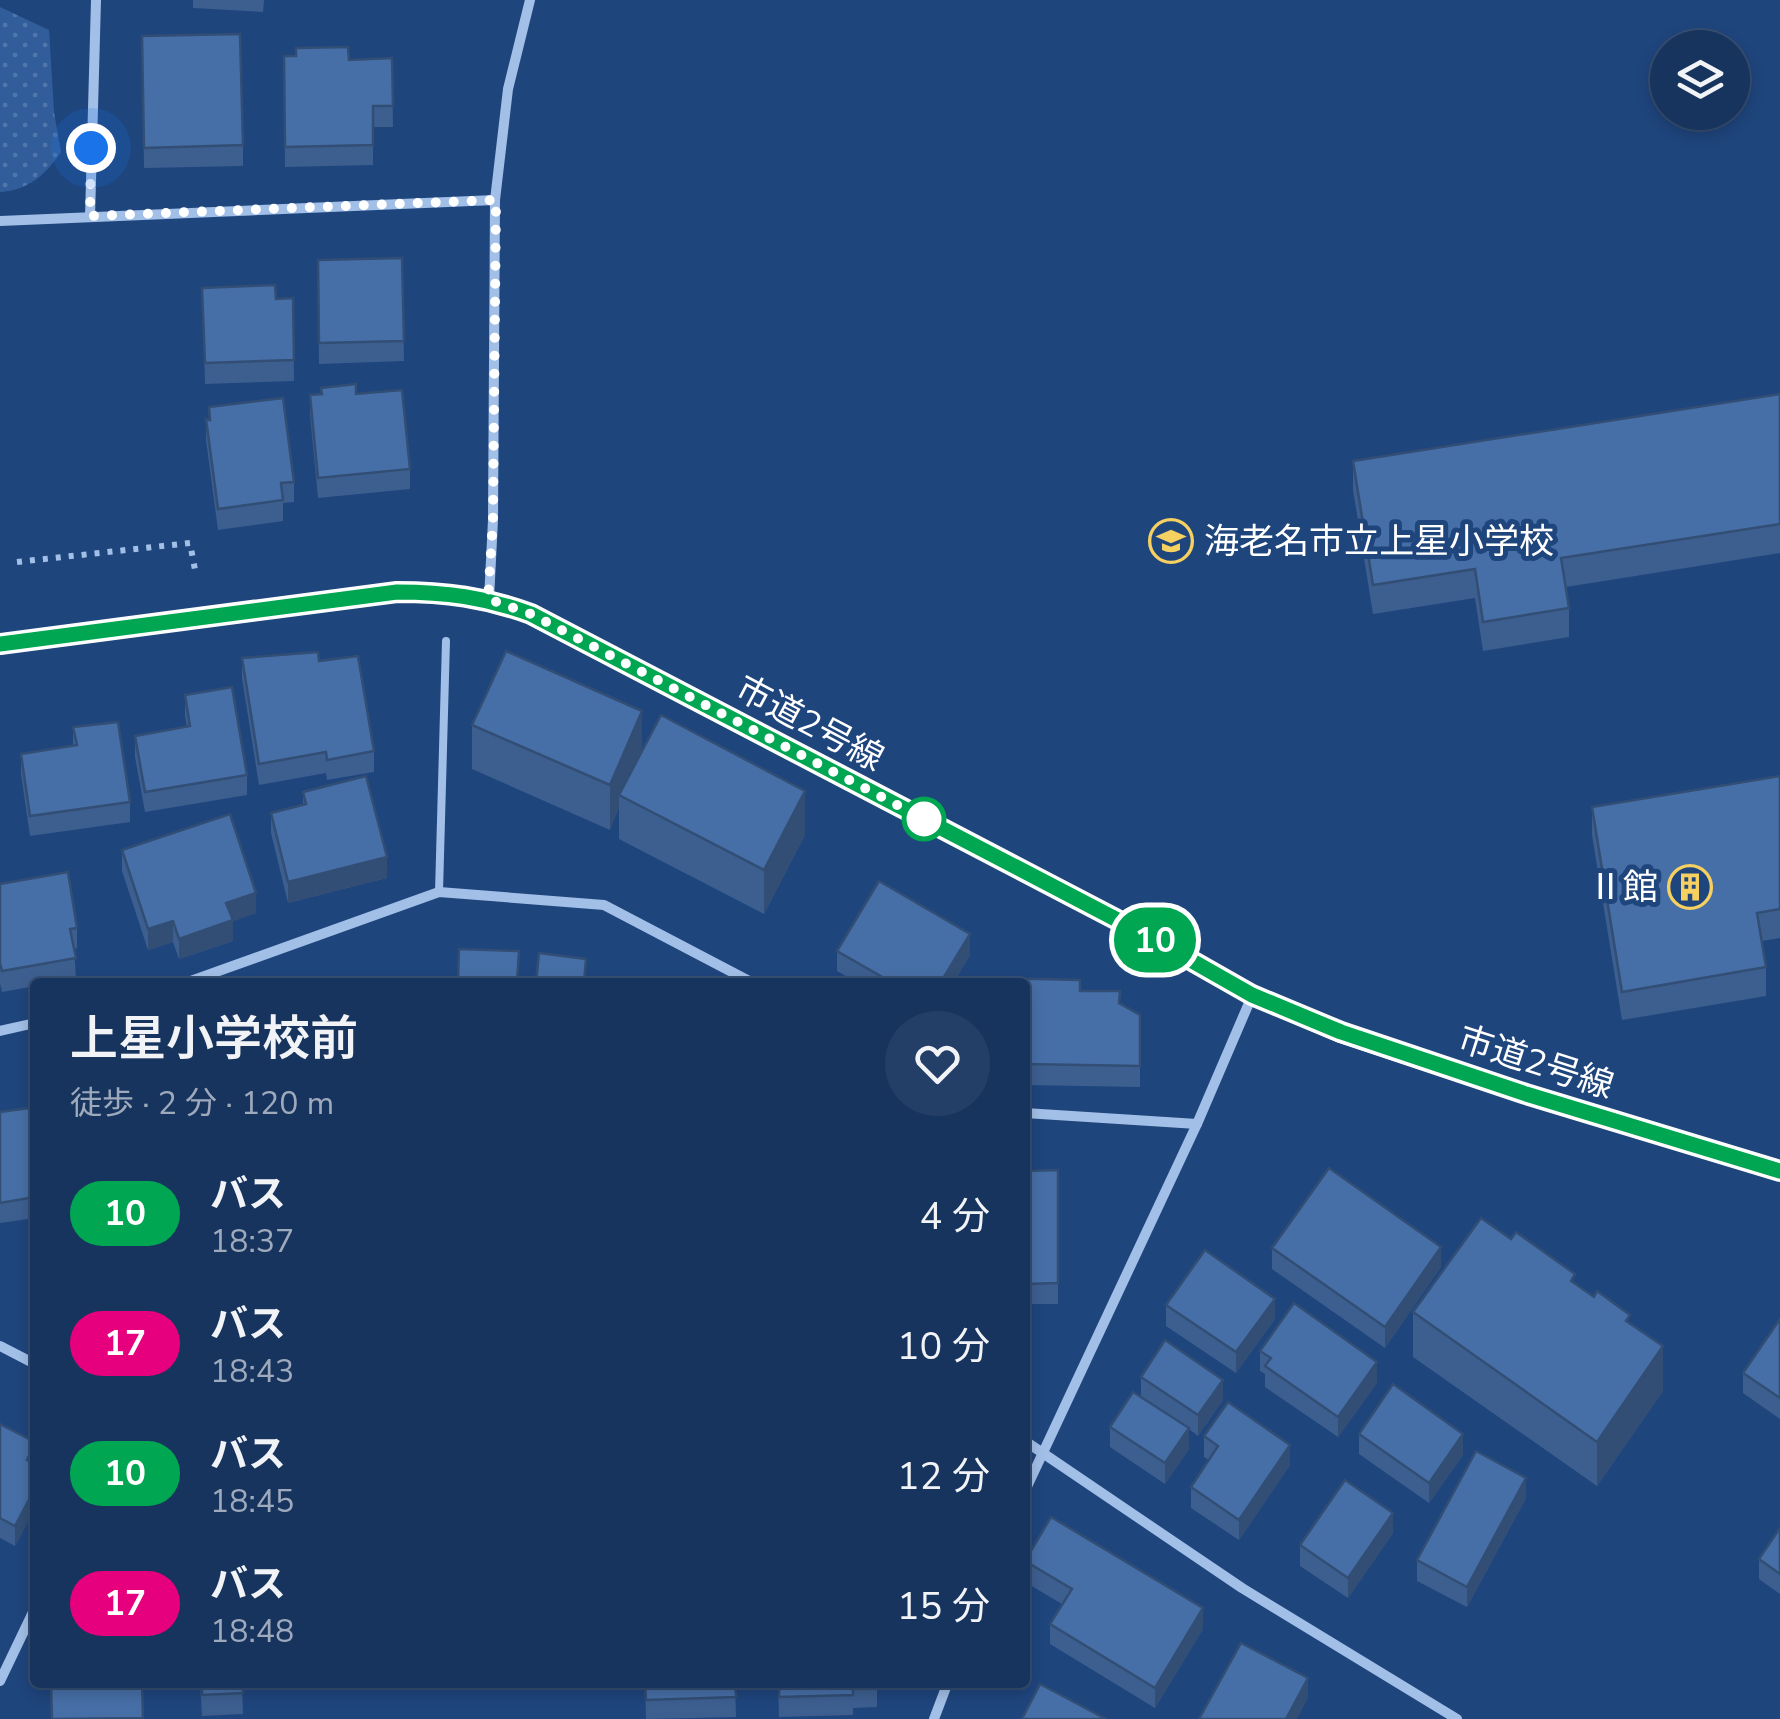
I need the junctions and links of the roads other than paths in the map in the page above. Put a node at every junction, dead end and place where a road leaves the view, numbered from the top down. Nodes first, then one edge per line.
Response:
1 (96, 0) edge
2 (530, 0) edge
3 (496, 200) junction
4 (90, 216) junction
5 (0, 221) edge
6 (488, 599) junction
7 (446, 641) dead end
8 (0, 644) edge
9 (438, 892) junction
10 (199, 978) edge
11 (743, 978) edge
12 (1252, 995) junction
13 (30, 1024) edge
14 (0, 1031) edge
15 (1030, 1113) edge
16 (1198, 1124) junction
17 (1780, 1171) edge
18 (0, 1346) edge
19 (30, 1361) edge
20 (1030, 1446) edge
21 (1040, 1454) junction
22 (1030, 1479) edge
23 (30, 1618) edge
24 (0, 1681) edge
25 (946, 1688) edge
26 (934, 1719) edge
27 (1457, 1719) edge

1 - 4 street
2 - 3 street
3 - 4 street
3 - 6 street
4 - 5 street
6 - 8 street, 市道2号線
6 - 12 street, 市道2号線
7 - 9 lane
9 - 10 street
9 - 11 street
12 - 16 street
12 - 17 street, 市道2号線
13 - 14 street
15 - 16 street
16 - 21 street
18 - 19 street
20 - 21 street
21 - 22 street
21 - 27 street
23 - 24 street
25 - 26 street

